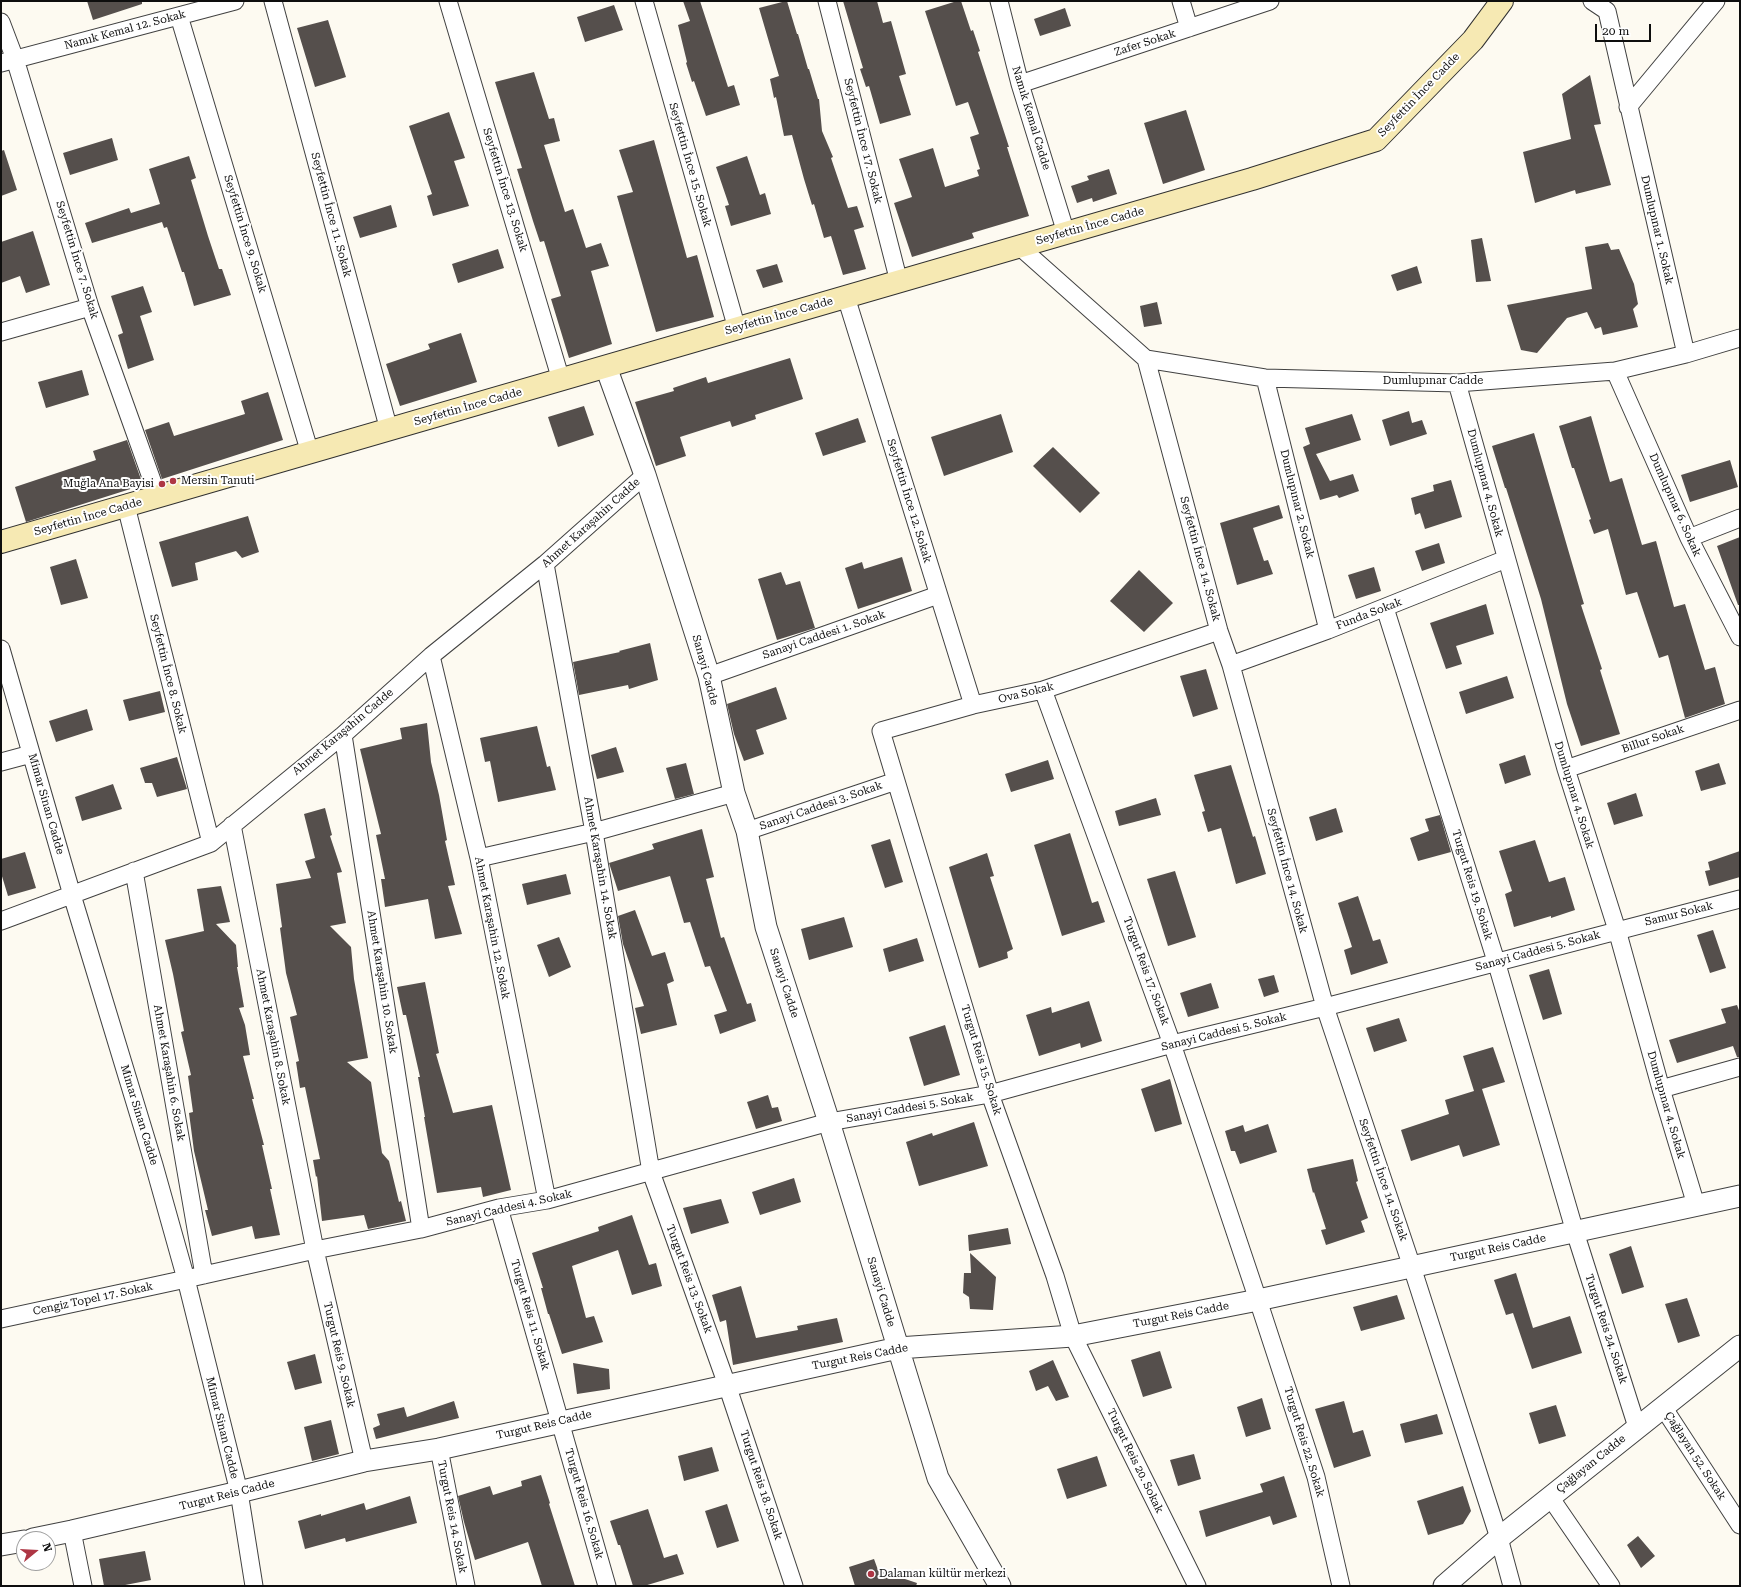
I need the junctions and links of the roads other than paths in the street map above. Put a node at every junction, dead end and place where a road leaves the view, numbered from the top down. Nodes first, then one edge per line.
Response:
1 (235, 1) edge
2 (273, 1) edge
3 (448, 1) edge
4 (644, 1) edge
5 (827, 1) edge
6 (998, 1) edge
7 (1181, 1) edge
8 (1270, 1) edge
9 (1502, 1) edge
10 (1592, 1) edge
11 (1716, 1) edge
12 (179, 16) junction
13 (1, 22) edge
14 (1188, 28) junction
15 (8, 61) edge
16 (1020, 84) junction
17 (1628, 107) junction
18 (1066, 233) junction
19 (1020, 247) junction
20 (899, 282) junction
21 (846, 297) junction
22 (90, 307) junction
23 (737, 329) junction
24 (1, 332) edge
25 (1740, 338) edge
26 (1686, 354) junction
27 (1146, 359) junction
28 (606, 367) junction
29 (1615, 370) junction
30 (1265, 378) junction
31 (561, 380) junction
32 (1458, 383) junction
33 (390, 430) junction
34 (310, 452) junction
35 (645, 475) junction
36 (158, 497) junction
37 (126, 506) junction
38 (1740, 518) edge
39 (1689, 538) junction
40 (1, 542) edge
41 (1506, 559) junction
42 (545, 564) junction
43 (938, 595) junction
44 (1385, 608) junction
45 (1328, 630) junction
46 (1219, 631) junction
47 (1740, 637) edge
48 (1, 649) edge
49 (431, 656) junction
50 (1230, 665) junction
51 (709, 676) junction
52 (1042, 690) junction
53 (973, 705) junction
54 (1740, 710) edge
55 (343, 735) junction
56 (31, 754) junction
57 (1, 762) edge
58 (1566, 769) junction
59 (896, 781) junction
60 (734, 793) junction
61 (232, 825) junction
62 (747, 831) junction
63 (594, 832) junction
64 (210, 842) junction
65 (479, 858) junction
66 (134, 872) junction
67 (72, 895) junction
68 (1740, 899) edge
69 (1, 921) edge
70 (1617, 930) junction
71 (1496, 961) junction
72 (1325, 1007) junction
73 (1172, 1044) junction
74 (1740, 1067) edge
75 (1661, 1090) junction
76 (990, 1094) junction
77 (829, 1122) junction
78 (651, 1172) junction
79 (1740, 1196) edge
80 (547, 1200) junction
81 (1696, 1205) junction
82 (500, 1208) junction
83 (422, 1229) junction
84 (1575, 1232) junction
85 (314, 1250) junction
86 (1412, 1267) junction
87 (204, 1275) junction
88 (186, 1279) junction
89 (1258, 1300) junction
90 (1, 1319) edge
91 (1073, 1336) junction
92 (1740, 1346) edge
93 (898, 1348) junction
94 (727, 1385) junction
95 (1663, 1407) junction
96 (560, 1421) junction
97 (1637, 1427) junction
98 (439, 1448) junction
99 (364, 1460) junction
100 (239, 1492) junction
101 (1550, 1497) junction
102 (1739, 1523) edge
103 (72, 1531) junction
104 (56, 1534) edge
105 (1499, 1538) junction
106 (16, 1542) edge
107 (1, 1545) edge
108 (83, 1586) edge
109 (254, 1586) edge
110 (466, 1586) edge
111 (607, 1586) edge
112 (794, 1586) edge
113 (1000, 1586) edge
114 (1197, 1586) edge
115 (1341, 1586) edge
116 (1444, 1586) edge
117 (1512, 1586) edge
118 (1610, 1586) edge

1 - 12 street, Namık Kemal 12. Sokak
2 - 33 street, Seyfettin İnce 11. Sokak
3 - 31 street, Seyfettin İnce 13. Sokak
4 - 23 street, Seyfettin İnce 15. Sokak
5 - 20 street, Seyfettin İnce 17. Sokak
6 - 16 street, Namık Kemal Cadde
7 - 14 street
8 - 14 street, Zafer Sokak
9 - 18 main road, Seyfettin İnce Cadde
10 - 17 street, Dumlupınar 1. Sokak
11 - 17 street
12 - 15 street, Namık Kemal 12. Sokak
12 - 34 street, Seyfettin İnce 9. Sokak
13 - 15 street, Seyfettin İnce 7. Sokak
14 - 16 street, Zafer Sokak
15 - 22 street, Seyfettin İnce 7. Sokak
16 - 18 street, Namık Kemal Cadde
17 - 26 street, Dumlupınar 1. Sokak
18 - 19 main road, Seyfettin İnce Cadde
19 - 20 main road, Seyfettin İnce Cadde
19 - 27 street
20 - 21 main road, Seyfettin İnce Cadde
21 - 23 main road, Seyfettin İnce Cadde
21 - 43 street, Seyfettin İnce 12. Sokak
22 - 24 street
22 - 36 street, Seyfettin İnce 7. Sokak
23 - 28 main road, Seyfettin İnce Cadde
25 - 26 street, Dumlupınar Cadde
26 - 29 street, Dumlupınar Cadde
27 - 30 street, Dumlupınar Cadde
27 - 46 street, Seyfettin İnce 14. Sokak
28 - 31 main road, Seyfettin İnce Cadde
28 - 35 street, Sanayi Cadde
29 - 32 street, Dumlupınar Cadde
29 - 39 street, Dumlupınar 6. Sokak
30 - 32 street, Dumlupınar Cadde
30 - 45 street, Dumlupınar 2. Sokak
31 - 33 main road, Seyfettin İnce Cadde
32 - 41 street, Dumlupınar 4. Sokak
33 - 34 main road, Seyfettin İnce Cadde
34 - 36 main road, Seyfettin İnce Cadde
35 - 42 street, Ahmet Karaşahin Cadde
35 - 51 street, Sanayi Cadde
36 - 37 main road, Seyfettin İnce Cadde
37 - 40 main road, Seyfettin İnce Cadde
37 - 64 street, Seyfettin İnce 8. Sokak
38 - 39 street
39 - 47 street, Dumlupınar 6. Sokak
41 - 44 street, Funda Sokak
41 - 58 street, Dumlupınar 4. Sokak
42 - 49 street, Ahmet Karaşahin Cadde
42 - 63 street, Ahmet Karaşahin 14. Sokak
43 - 51 street, Sanayi Caddesi 1. Sokak
43 - 53 street, Seyfettin İnce 12. Sokak
44 - 45 street, Funda Sokak
44 - 71 street, Turgut Reis 19. Sokak
45 - 50 street, Funda Sokak
46 - 50 street, Seyfettin İnce 14. Sokak
46 - 52 street, Ova Sokak
48 - 56 street, Mimar Sinan Cadde
49 - 55 street, Ahmet Karaşahin Cadde
49 - 65 street, Ahmet Karaşahin 12. Sokak
50 - 72 street, Seyfettin İnce 14. Sokak
51 - 60 street, Sanayi Cadde
52 - 53 street, Ova Sokak
52 - 73 street, Turgut Reis 17. Sokak
53 - 59 street, Ova Sokak
54 - 58 street, Billur Sokak
55 - 61 street, Ahmet Karaşahin Cadde
55 - 83 street, Ahmet Karaşahin 10. Sokak
56 - 57 street
56 - 67 street, Mimar Sinan Cadde
58 - 70 street, Dumlupınar 4. Sokak
59 - 62 street, Sanayi Caddesi 3. Sokak
59 - 76 street, Turgut Reis 15. Sokak
60 - 62 street, Sanayi Cadde
60 - 63 street
61 - 64 street, Ahmet Karaşahin Cadde
61 - 85 street, Ahmet Karaşahin 8. Sokak
62 - 77 street, Sanayi Cadde
63 - 65 street
63 - 78 street, Ahmet Karaşahin 14. Sokak
64 - 66 street, Ahmet Karaşahin Cadde
65 - 80 street, Ahmet Karaşahin 12. Sokak
66 - 67 street, Ahmet Karaşahin Cadde
66 - 87 street, Ahmet Karaşahin 6. Sokak
67 - 69 street, Ahmet Karaşahin Cadde
67 - 88 street, Mimar Sinan Cadde
68 - 70 street, Samur Sokak
70 - 71 street, Sanayi Caddesi 5. Sokak
70 - 75 street, Dumlupınar 4. Sokak
71 - 72 street, Sanayi Caddesi 5. Sokak
71 - 84 street, Turgut Reis 19. Sokak
72 - 73 street, Sanayi Caddesi 5. Sokak
72 - 86 street, Seyfettin İnce 14. Sokak
73 - 76 street, Sanayi Caddesi 5. Sokak
73 - 89 street, Turgut Reis 17. Sokak
74 - 75 street
75 - 81 street, Dumlupınar 4. Sokak
76 - 77 street, Sanayi Caddesi 5. Sokak
76 - 91 street, Turgut Reis 15. Sokak
77 - 78 street, Sanayi Caddesi 4. Sokak
77 - 93 street, Sanayi Cadde
78 - 80 street, Sanayi Caddesi 4. Sokak
78 - 94 street, Turgut Reis 13. Sokak
79 - 81 street, Turgut Reis Cadde
80 - 82 street, Sanayi Caddesi 4. Sokak
81 - 84 street, Turgut Reis Cadde
82 - 83 street, Sanayi Caddesi 4. Sokak
82 - 96 street, Turgut Reis 11. Sokak
83 - 85 street, Sanayi Caddesi 4. Sokak
84 - 86 street, Turgut Reis Cadde
84 - 97 street, Turgut Reis 24. Sokak
85 - 87 street, Sanayi Caddesi 4. Sokak
85 - 99 street, Turgut Reis 9. Sokak
86 - 89 street, Turgut Reis Cadde
86 - 105 street, Seyfettin İnce 14. Sokak
87 - 88 street, Sanayi Caddesi 4. Sokak
88 - 90 street, Cengiz Topel 17. Sokak
88 - 100 street, Mimar Sinan Cadde
89 - 91 street, Turgut Reis Cadde
89 - 115 street, Turgut Reis 22. Sokak
91 - 93 street, Turgut Reis Cadde
91 - 114 street, Turgut Reis 20. Sokak
92 - 95 street, Çağlayan Cadde
93 - 94 street, Turgut Reis Cadde
93 - 113 street, Sanayi Cadde
94 - 96 street, Turgut Reis Cadde
94 - 112 street, Turgut Reis 18. Sokak
95 - 97 street, Çağlayan Cadde
95 - 102 street, Çağlayan 52. Sokak
96 - 98 street, Turgut Reis Cadde
96 - 111 street, Turgut Reis 16. Sokak
97 - 101 street, Çağlayan Cadde
98 - 99 street, Turgut Reis Cadde
98 - 110 street, Turgut Reis 14. Sokak
99 - 100 street, Turgut Reis Cadde
100 - 103 street, Turgut Reis Cadde
100 - 109 street, Mimar Sinan Cadde
101 - 105 street, Çağlayan Cadde
101 - 118 street
103 - 104 street, Turgut Reis Cadde
103 - 108 street
105 - 116 street, Çağlayan Cadde
105 - 117 street, Seyfettin İnce 14. Sokak
106 - 107 street

